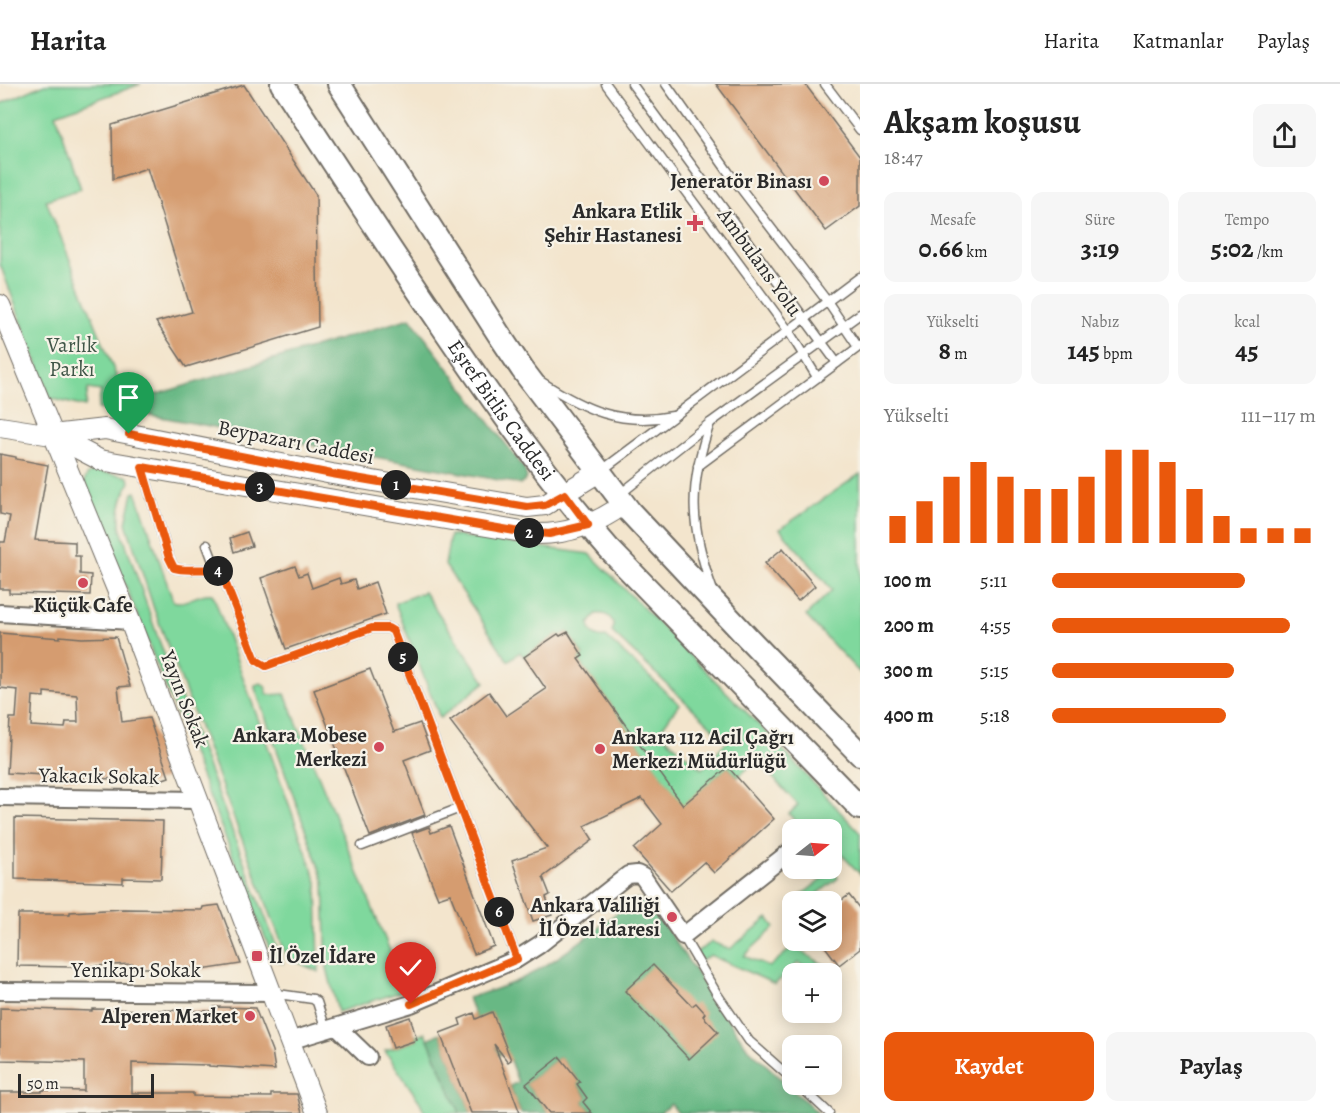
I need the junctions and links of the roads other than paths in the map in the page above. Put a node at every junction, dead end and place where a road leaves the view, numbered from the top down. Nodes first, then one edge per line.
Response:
1 (282, 84) edge
2 (339, 84) edge
3 (348, 84) edge
4 (606, 84) edge
5 (632, 84) edge
6 (666, 84) edge
7 (825, 84) edge
8 (358, 113) junction
9 (860, 130) edge
10 (860, 277) edge
11 (827, 301) junction
12 (0, 305) edge
13 (860, 314) edge
14 (805, 317) junction
15 (844, 326) junction
16 (788, 330) junction
17 (822, 342) junction
18 (859, 346) edge
19 (804, 355) junction
20 (837, 363) junction
21 (522, 369) junction
22 (817, 377) junction
23 (136, 400) dead end
24 (676, 416) junction
25 (710, 423) junction
26 (0, 427) edge
27 (129, 434) junction
28 (52, 435) junction
29 (698, 466) junction
30 (142, 467) junction
31 (599, 472) junction
32 (565, 494) junction
33 (621, 499) junction
34 (588, 525) junction
35 (207, 545) dead end
36 (216, 569) junction
37 (720, 608) junction
38 (0, 614) edge
39 (130, 621) junction
40 (860, 754) edge
41 (0, 797) edge
42 (198, 800) junction
43 (460, 808) junction
44 (860, 808) edge
45 (362, 846) dead end
46 (782, 858) edge
47 (683, 936) junction
48 (517, 959) junction
49 (0, 991) edge
50 (271, 993) junction
51 (332, 1029) junction
52 (289, 1041) junction
53 (368, 1057) dead end
54 (782, 1070) edge
55 (810, 1095) edge
56 (317, 1113) edge
57 (830, 1113) edge

1 - 32 main road, Eşref Bitlis Caddesi
2 - 8 main road, Eşref Bitlis Caddesi
3 - 8 lane
4 - 16 lane, Ambulans Yolu
5 - 14 lane
6 - 11 lane
7 - 9 lane
8 - 21 main road, Eşref Bitlis Caddesi
10 - 11 lane
11 - 14 lane
11 - 15 lane
12 - 28 street, Yayın Sokak
13 - 15 lane
14 - 16 lane
14 - 17 lane
15 - 17 lane
15 - 18 lane
16 - 19 lane, Ambulans Yolu
16 - 24 lane
17 - 19 lane
17 - 20 lane
18 - 20 lane
19 - 22 lane, Ambulans Yolu
19 - 25 lane
20 - 22 lane
21 - 24 lane
21 - 31 main road, Eşref Bitlis Caddesi
22 - 29 lane
23 - 27 lane
24 - 31 lane
25 - 29 lane
25 - 33 lane
26 - 28 street, Beypazarı Caddesi
27 - 28 street, Beypazarı Caddesi
27 - 32 street, Beypazarı Caddesi
28 - 30 street, Beypazarı Caddesi
28 - 39 street, Yayın Sokak
29 - 37 lane
30 - 34 street, Beypazarı Caddesi
30 - 36 lane
31 - 32 street, Beypazarı Caddesi
31 - 33 main road, Eşref Bitlis Caddesi
32 - 34 main road, Eşref Bitlis Caddesi
33 - 34 street, Beypazarı Caddesi
33 - 37 main road, Eşref Bitlis Caddesi
34 - 44 main road, Eşref Bitlis Caddesi
35 - 36 lane
36 - 43 lane
37 - 40 main road, Eşref Bitlis Caddesi
38 - 39 street
39 - 42 street, Yayın Sokak
41 - 42 street, Yakacık Sokak
42 - 50 street, Yayın Sokak
43 - 45 lane
43 - 48 lane
46 - 47 street
47 - 48 street
47 - 54 lane
48 - 51 street
49 - 50 street, Yenikapı Sokak
50 - 51 lane
50 - 52 street, Yayın Sokak
51 - 52 street
51 - 53 street
52 - 56 street, Yayın Sokak
55 - 57 lane

